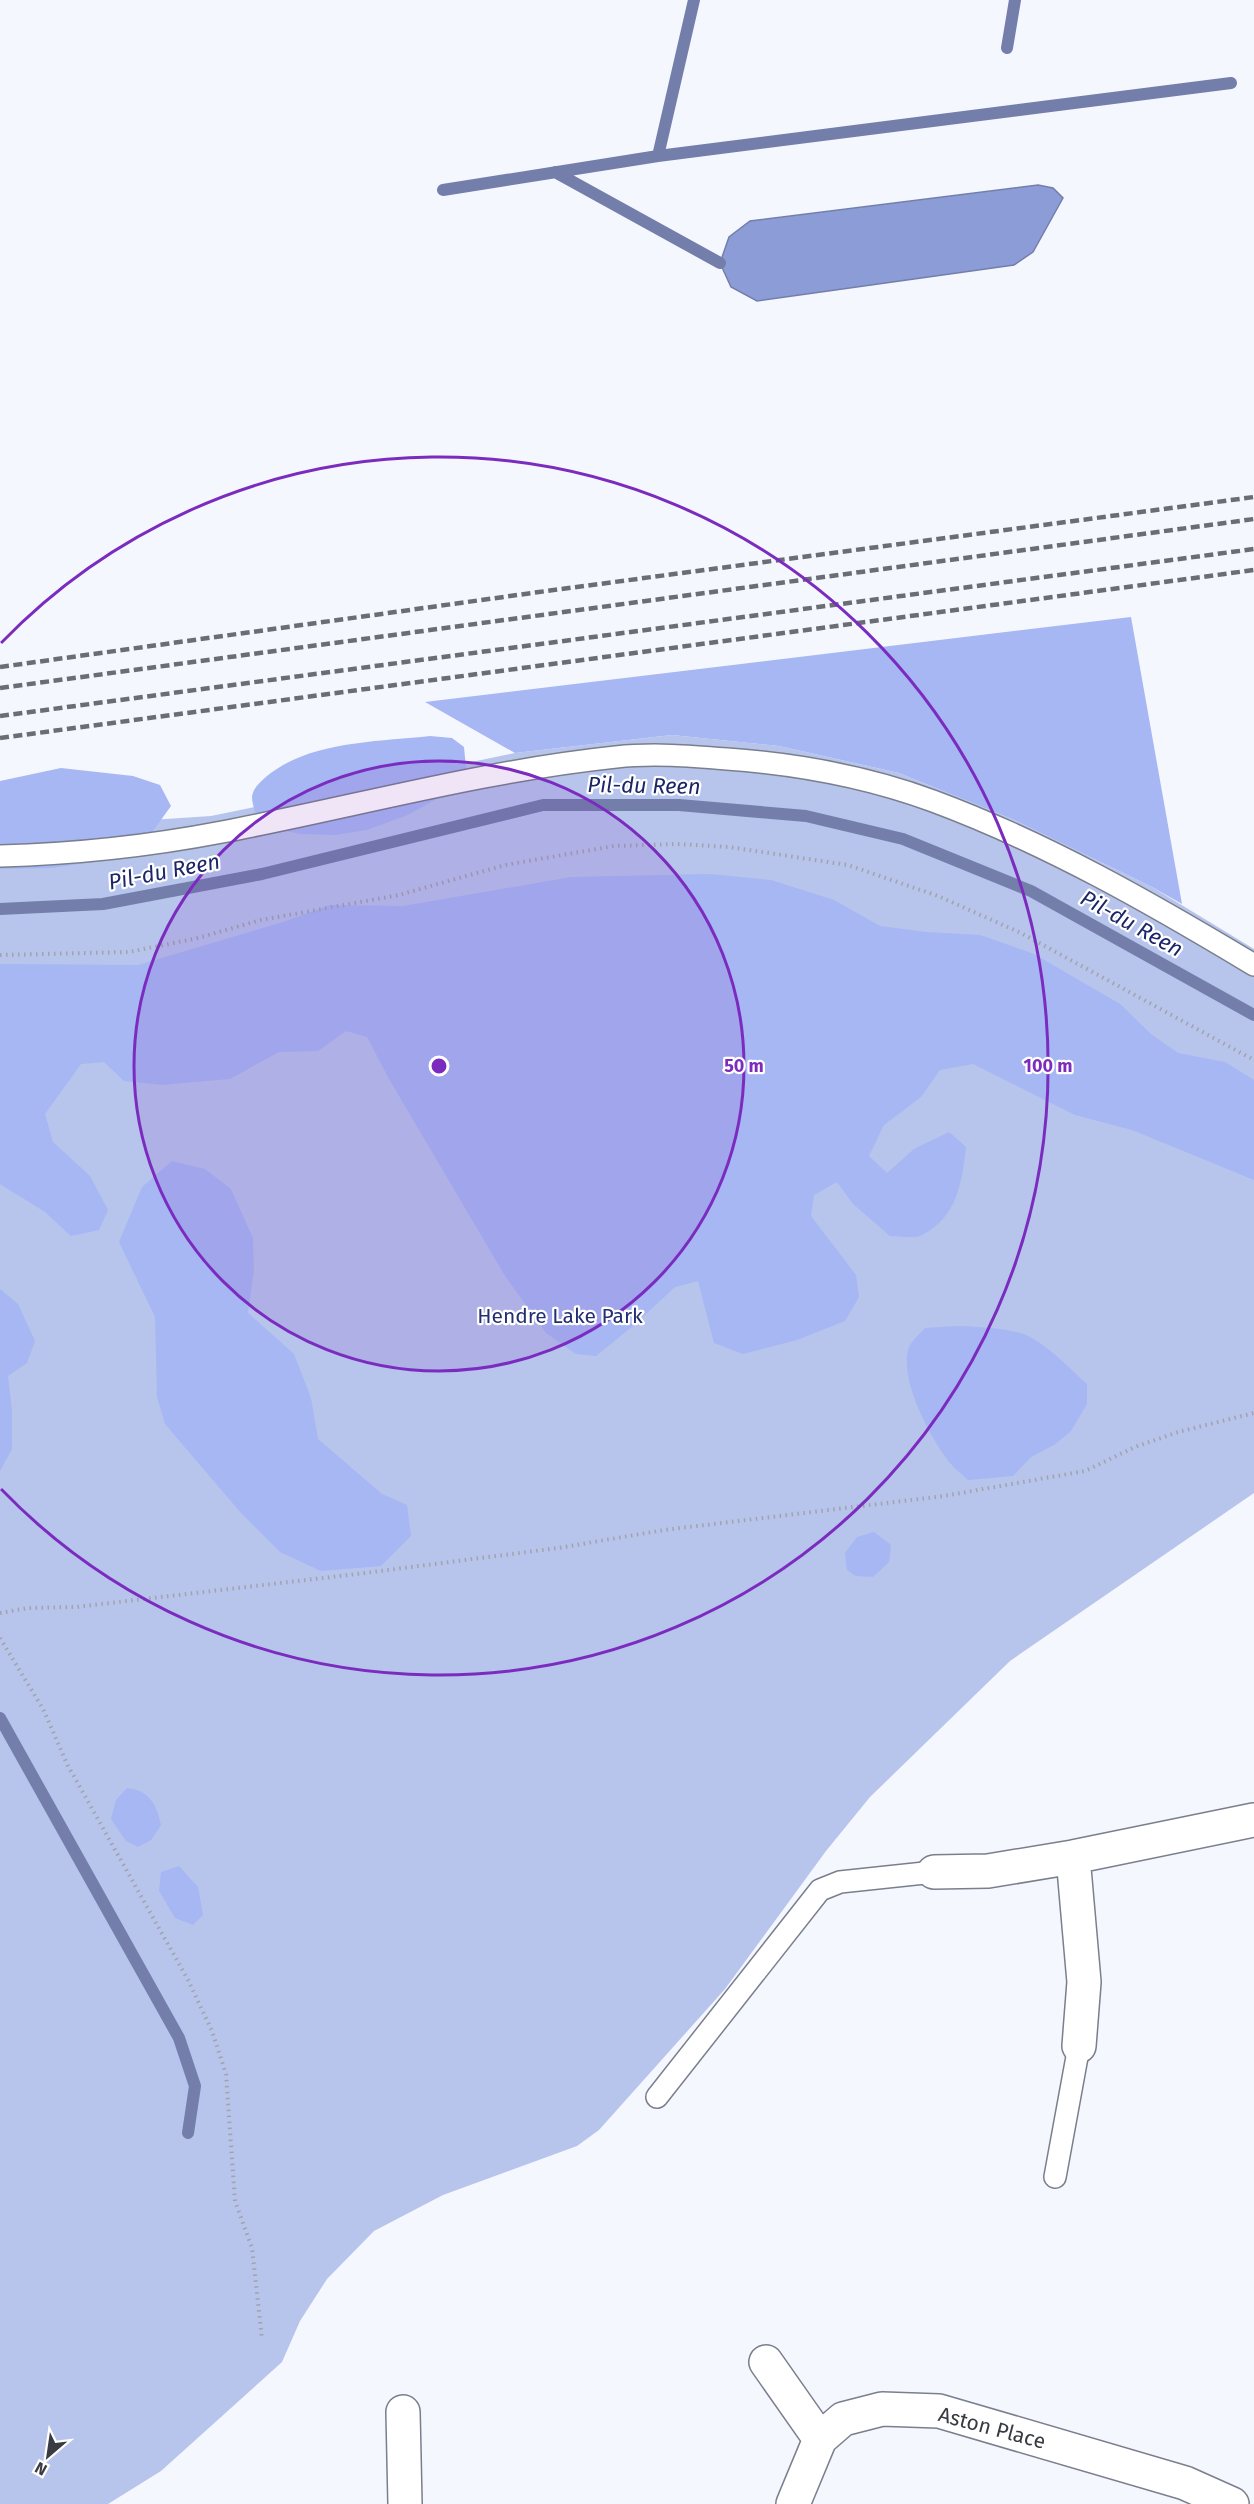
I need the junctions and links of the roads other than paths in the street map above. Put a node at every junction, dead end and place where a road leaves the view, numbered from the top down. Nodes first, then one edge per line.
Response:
1 (0, 856) edge
2 (1254, 965) edge
3 (1254, 1820) edge
4 (1073, 1857) junction
5 (934, 1872) joint
6 (1079, 2046) joint
7 (657, 2097) dead end
8 (1055, 2177) dead end
9 (766, 2362) dead end
10 (403, 2412) dead end
11 (820, 2439) junction
12 (405, 2504) edge
13 (793, 2504) edge
14 (1232, 2504) edge

1 - 2 lane
3 - 4 street
4 - 5 street
4 - 6 street
5 - 7 lane
6 - 8 lane
9 - 11 street
10 - 12 street
11 - 13 street, Aston Place
11 - 14 street, Aston Place

